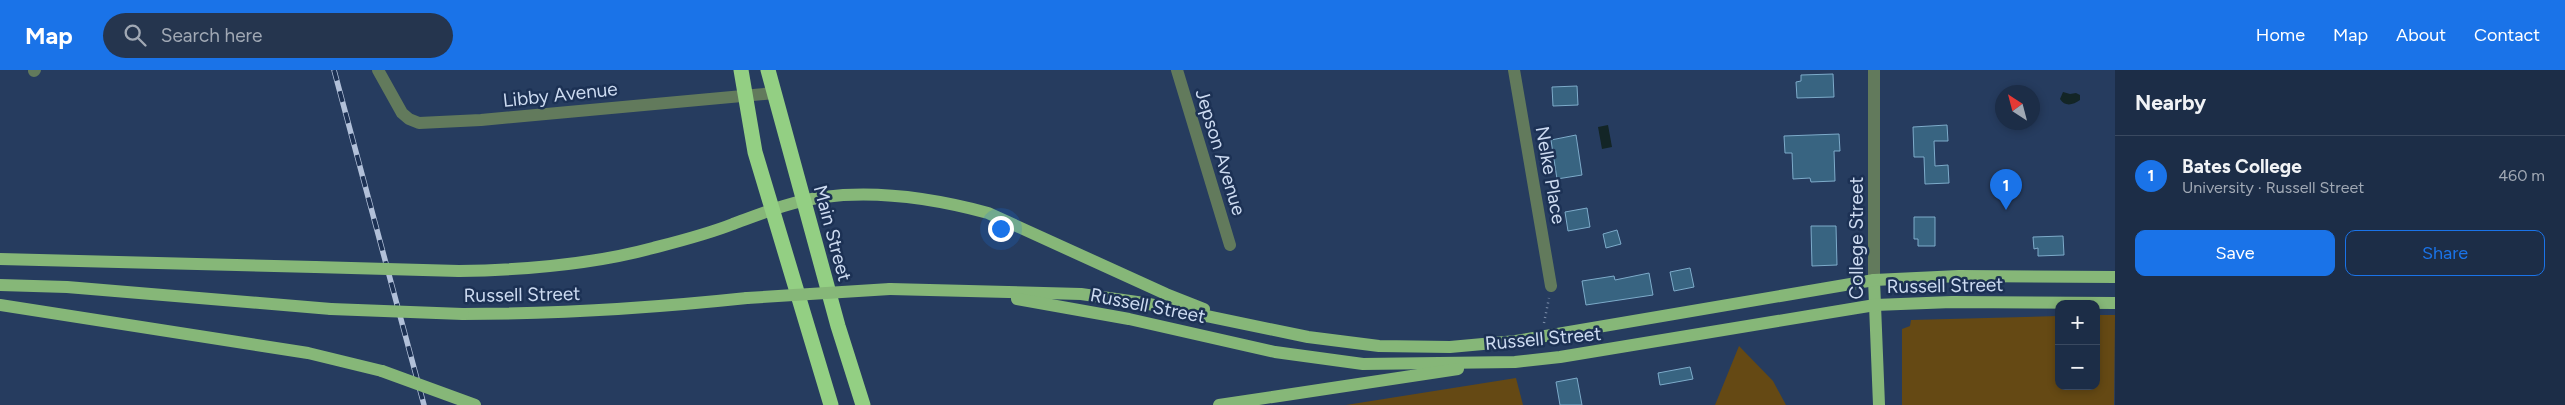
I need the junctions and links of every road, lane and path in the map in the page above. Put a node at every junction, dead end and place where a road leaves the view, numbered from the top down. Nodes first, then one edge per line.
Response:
1 (378, 70) edge
2 (740, 70) edge
3 (768, 70) edge
4 (1177, 70) edge
5 (1514, 70) edge
6 (1874, 70) edge
7 (774, 93) junction
8 (744, 94) junction
9 (804, 202) junction
10 (771, 210) junction
11 (1230, 245) dead end
12 (0, 259) edge
13 (2115, 277) edge
14 (0, 278) edge
15 (1874, 280) junction
16 (0, 285) edge
17 (1551, 286) joint
18 (67, 287) junction
19 (977, 291) junction
20 (2115, 303) edge
21 (0, 305) edge
22 (1875, 305) junction
23 (1544, 323) dead end
24 (1259, 326) junction
25 (1515, 362) junction
26 (475, 405) edge
27 (831, 405) edge
28 (863, 405) edge
29 (1219, 405) edge
30 (1879, 405) edge

1 - 8 street, Libby Avenue
2 - 8 highway
3 - 7 highway, Main Street
4 - 11 street, Jepson Avenue
5 - 17 street, Nelke Place
6 - 15 street, College Street
7 - 8 street, Libby Avenue
7 - 9 highway, Main Street
8 - 10 highway
9 - 10 main road
9 - 24 main road
9 - 28 highway, Main Street
10 - 12 main road, bridge
10 - 27 highway
13 - 15 main road, Russell Street
14 - 18 main road, Russell Street
15 - 22 main road, College Street
15 - 24 main road, Russell Street
16 - 18 main road, Russell Street
17 - 23 path
18 - 19 main road, Russell Street, bridge
19 - 24 main road, Russell Street
19 - 25 main road, Russell Street
20 - 22 main road, Russell Street
21 - 26 main road, bridge
22 - 25 main road, Russell Street
22 - 30 main road, College Street
25 - 29 main road

